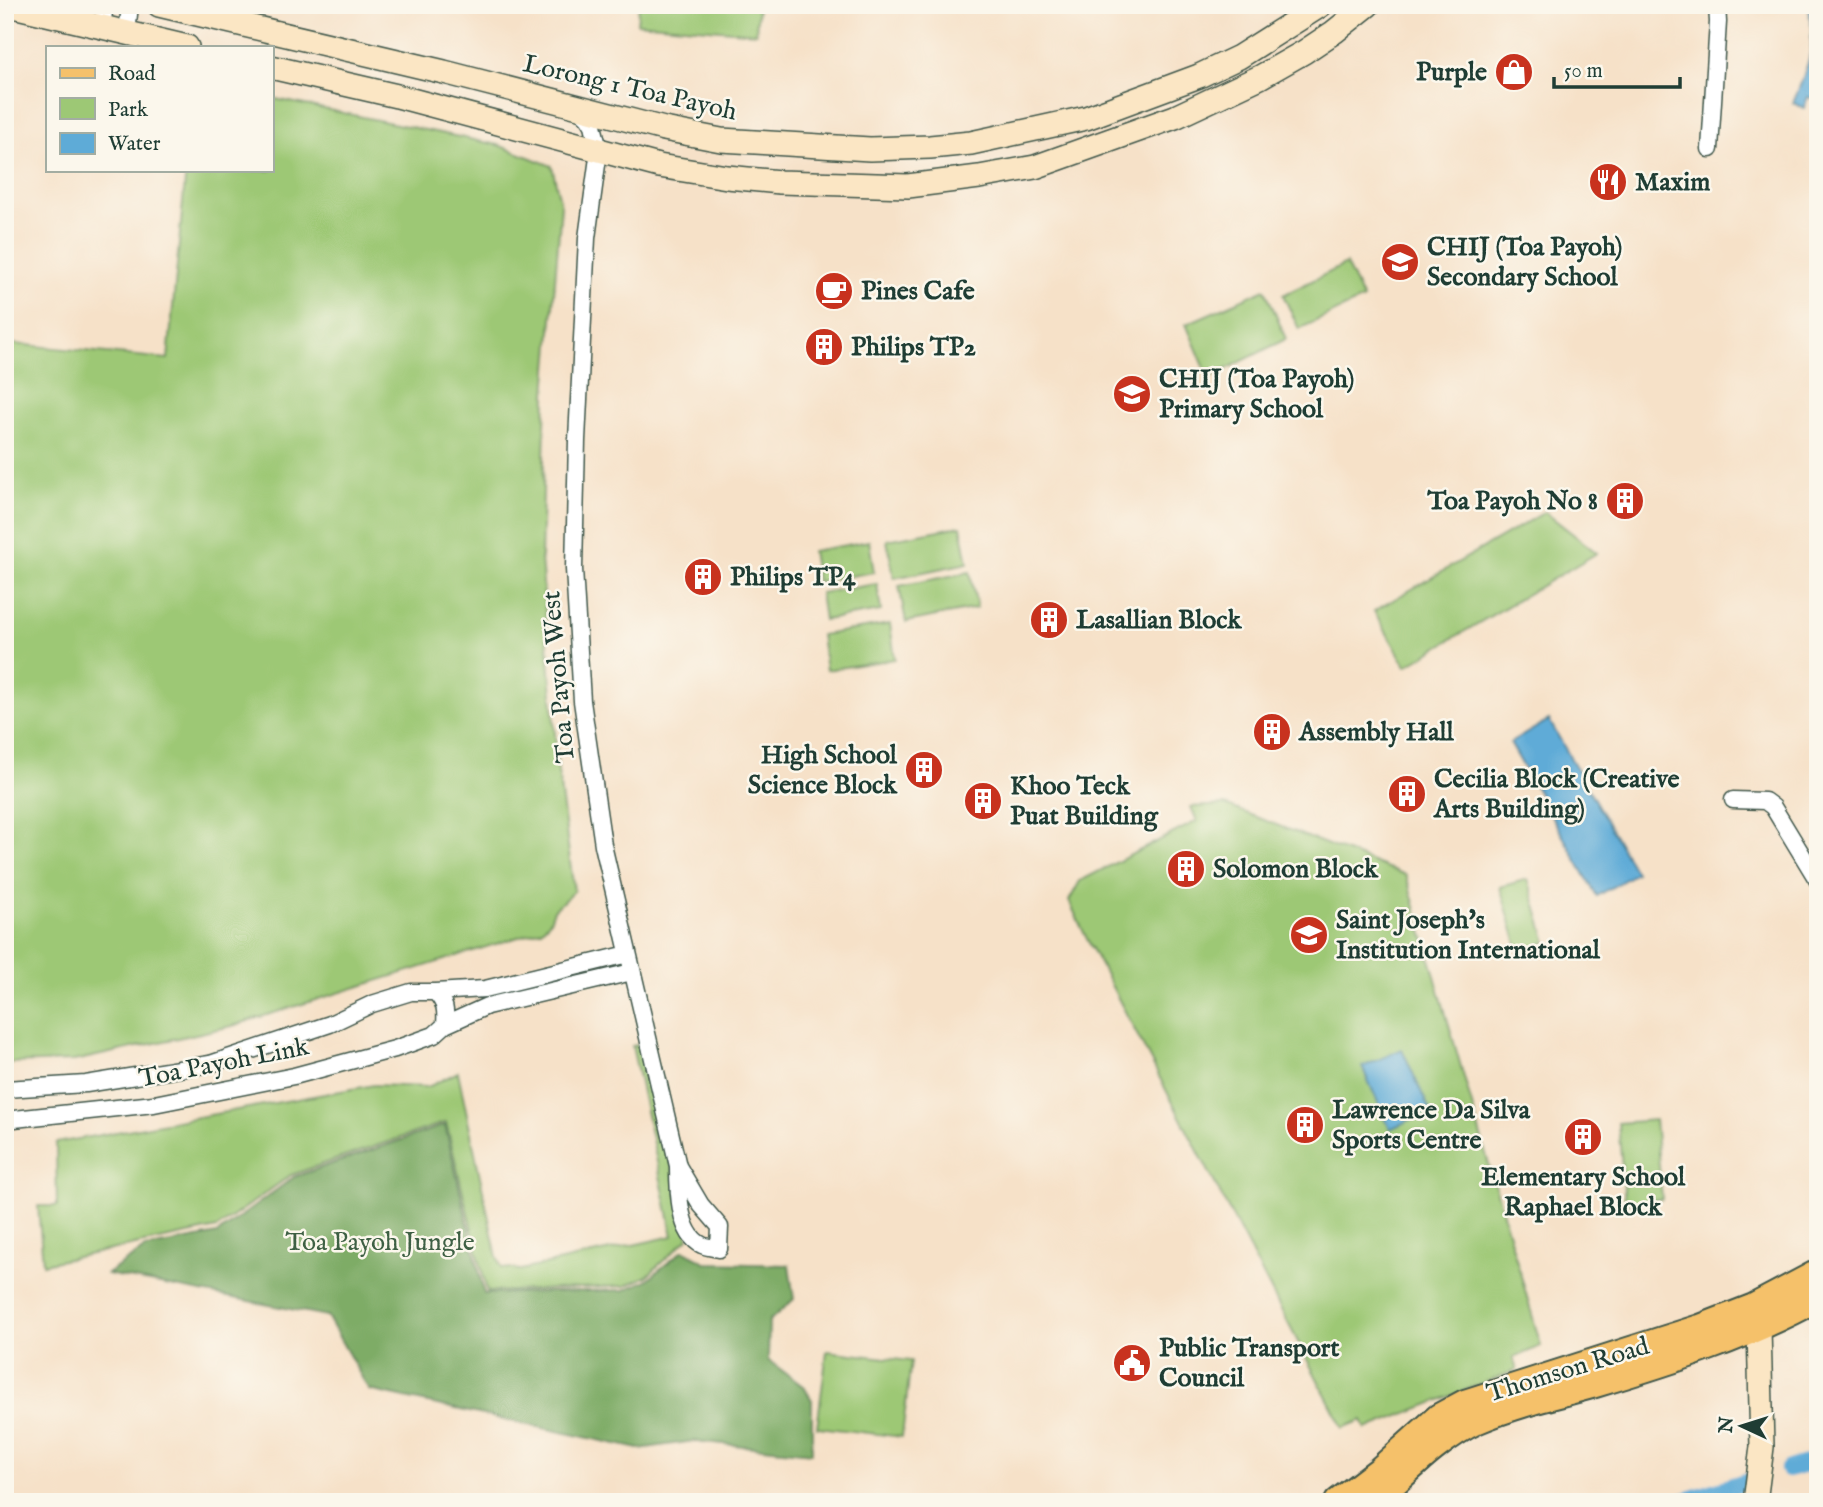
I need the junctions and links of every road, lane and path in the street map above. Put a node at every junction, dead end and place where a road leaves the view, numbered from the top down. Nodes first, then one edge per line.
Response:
1 (9, 5) edge
2 (130, 5) edge
3 (159, 5) edge
4 (1321, 5) edge
5 (1368, 5) edge
6 (1717, 5) edge
7 (104, 16) edge
8 (127, 33) junction
9 (183, 46) edge
10 (273, 67) edge
11 (577, 107) junction
12 (664, 129) junction
13 (574, 144) junction
14 (1710, 149) dead end
15 (599, 150) junction
16 (659, 166) junction
17 (594, 175) junction
18 (1732, 800) dead end
19 (1818, 881) edge
20 (628, 954) junction
21 (632, 972) junction
22 (435, 992) junction
23 (445, 1025) junction
24 (5, 1090) edge
25 (5, 1120) edge
26 (678, 1166) junction
27 (1818, 1273) edge
28 (1818, 1298) edge
29 (1759, 1328) junction
30 (1756, 1500) edge
31 (1338, 1502) edge
32 (1373, 1502) edge

1 - 7 main road
2 - 8 street
3 - 11 main road, Lorong 1 Toa Payoh
4 - 12 main road, Lorong 1 Toa Payoh
5 - 16 main road
6 - 14 street
7 - 8 main road
8 - 9 main road
10 - 13 main road
11 - 12 main road, Lorong 1 Toa Payoh
11 - 15 street, Toa Payoh West
12 - 16 main road
13 - 15 main road
13 - 17 street
15 - 16 main road
15 - 17 street, Toa Payoh West
17 - 20 street, Toa Payoh West
18 - 19 street
20 - 21 street, Toa Payoh West
20 - 22 street, Toa Payoh Link
21 - 23 street, Toa Payoh Link
21 - 26 street, Toa Payoh West
22 - 23 street
22 - 24 street, Toa Payoh Link
23 - 25 street, Toa Payoh Link
26 - 26 street, Toa Payoh West
27 - 31 main road, Thomson Road
28 - 29 main road, Thomson Road
29 - 30 main road
29 - 32 main road, Thomson Road

